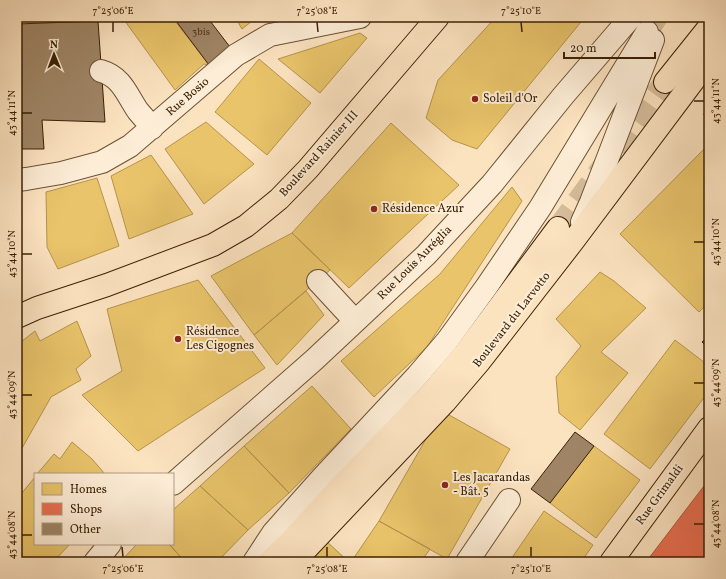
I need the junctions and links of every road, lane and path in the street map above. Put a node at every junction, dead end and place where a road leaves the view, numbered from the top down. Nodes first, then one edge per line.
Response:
1 (360, 17) edge
2 (438, 17) edge
3 (631, 17) tunnel mouth
4 (709, 27) edge
5 (709, 60) edge
6 (102, 71) dead end
7 (665, 82) tunnel mouth
8 (152, 128) junction
9 (17, 180) edge
10 (566, 234) junction
11 (318, 281) dead end
12 (17, 317) edge
13 (355, 321) junction
14 (709, 428) edge
15 (174, 483) edge
16 (510, 500) dead end
17 (109, 545) edge
18 (95, 562) edge
19 (254, 562) edge
20 (270, 562) edge
21 (294, 562) edge
22 (467, 562) edge
23 (611, 562) edge

1 - 8 street, Rue Bosio
2 - 12 main road, Boulevard Rainier III
3 - 13 street, Rue Louis Auréglia
4 - 7 main road
5 - 10 main road, Boulevard du Larvotto
6 - 8 street
8 - 9 street, Rue Bosio
10 - 19 street
10 - 20 main road, Boulevard du Larvotto
10 - 21 main road, Boulevard du Larvotto
11 - 13 street
13 - 15 street, Rue Louis Auréglia
14 - 23 main road, Rue Grimaldi
16 - 22 street
17 - 18 street

